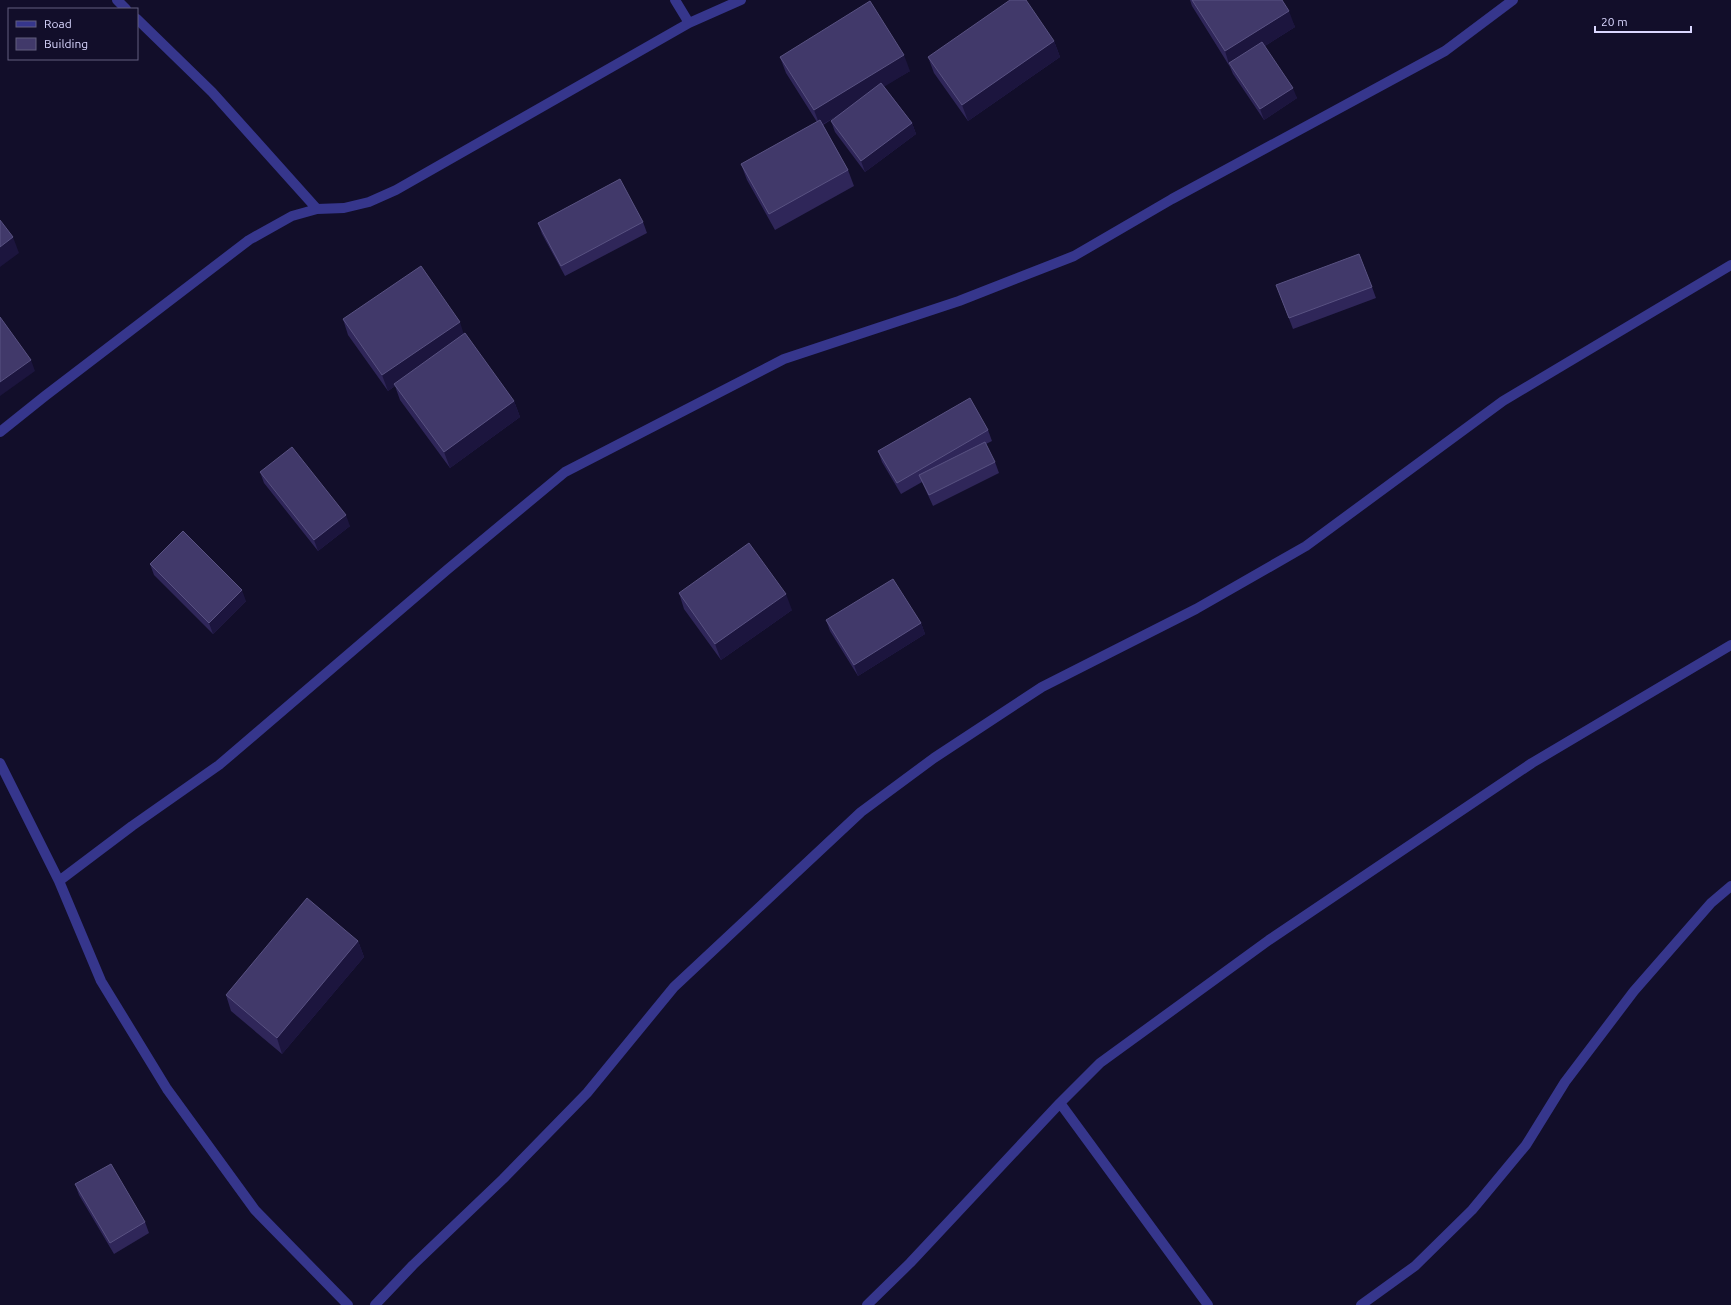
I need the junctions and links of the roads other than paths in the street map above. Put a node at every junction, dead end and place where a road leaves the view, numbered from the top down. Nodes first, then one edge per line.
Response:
1 (117, 0) edge
2 (675, 0) edge
3 (741, 0) edge
4 (1513, 0) edge
5 (125, 8) edge
6 (138, 20) edge
7 (689, 24) junction
8 (317, 209) junction
9 (1731, 265) edge
10 (0, 432) edge
11 (1731, 645) edge
12 (0, 763) edge
13 (59, 881) junction
14 (1731, 886) edge
15 (1060, 1103) junction
16 (348, 1305) edge
17 (375, 1305) edge
18 (867, 1305) edge
19 (1208, 1305) edge
20 (1361, 1305) edge

1 - 5 street
2 - 7 street
3 - 7 street
4 - 13 street
6 - 8 street
7 - 8 street
8 - 10 street
9 - 17 street
11 - 15 street
12 - 13 street
13 - 16 street
14 - 20 street
15 - 18 street
15 - 19 street

